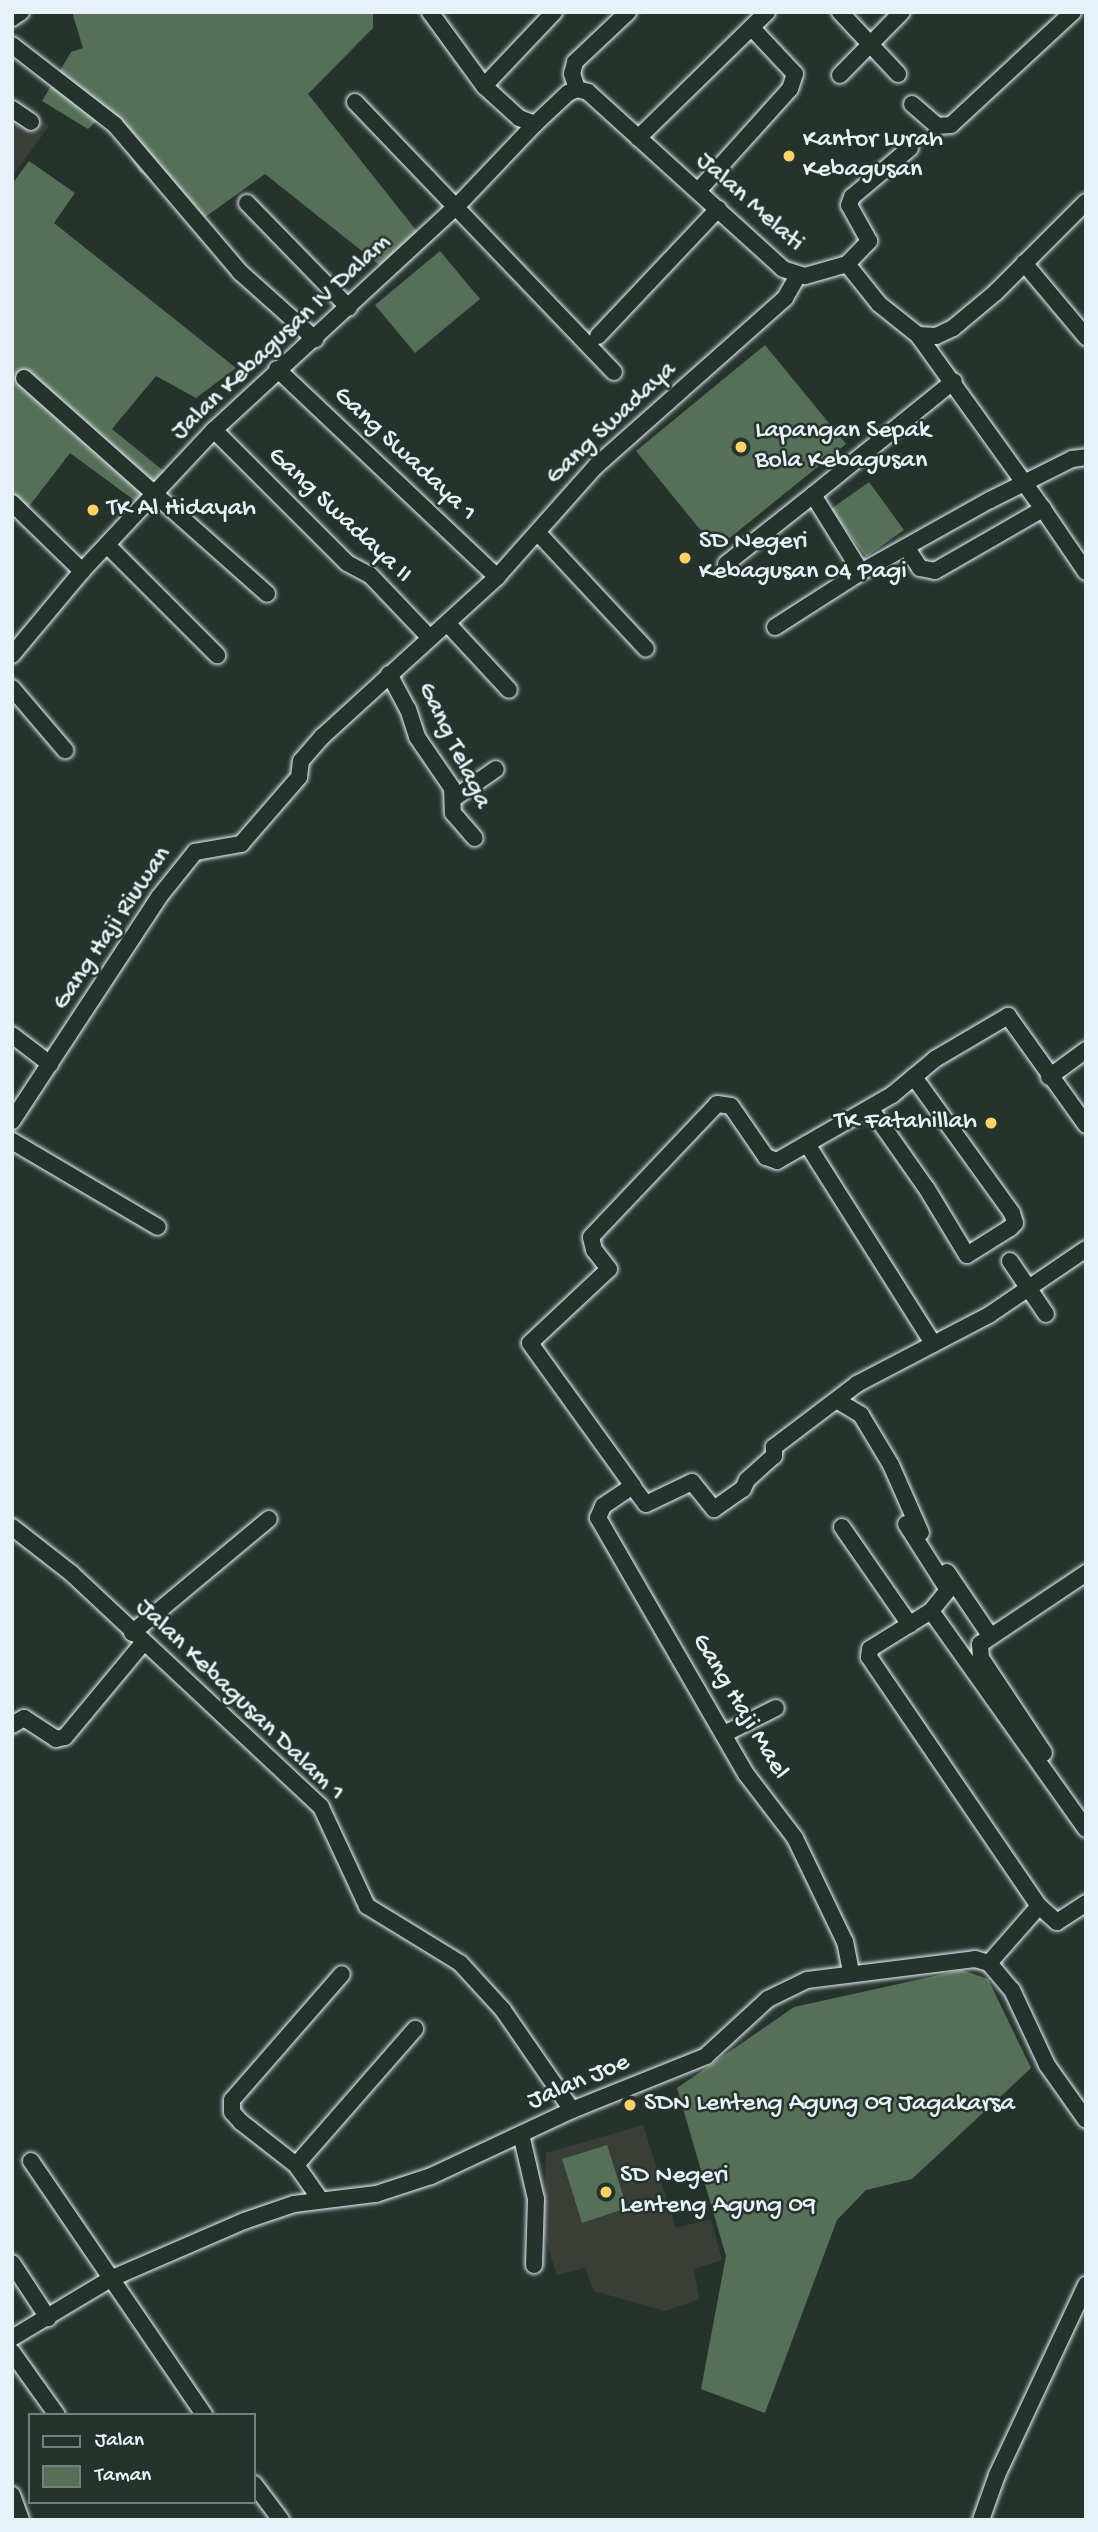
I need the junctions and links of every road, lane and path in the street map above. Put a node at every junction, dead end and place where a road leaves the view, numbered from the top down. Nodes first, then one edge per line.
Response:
1 (21, 12) edge
2 (430, 12) edge
3 (554, 12) edge
4 (628, 12) edge
5 (767, 12) edge
6 (840, 12) edge
7 (902, 12) edge
8 (1073, 12) edge
9 (12, 18) edge
10 (752, 28) junction
11 (870, 44) junction
12 (12, 45) edge
13 (898, 74) dead end
14 (840, 75) dead end
15 (484, 86) junction
16 (577, 89) junction
17 (355, 102) dead end
18 (912, 104) dead end
19 (12, 109) edge
20 (31, 122) dead end
21 (534, 124) junction
22 (638, 138) junction
23 (911, 148) dead end
24 (698, 191) junction
25 (247, 203) dead end
26 (458, 205) junction
27 (1084, 207) edge
28 (718, 209) junction
29 (1024, 263) junction
30 (847, 264) junction
31 (797, 277) junction
32 (349, 308) junction
33 (918, 335) junction
34 (598, 336) dead end
35 (1086, 337) edge
36 (315, 339) junction
37 (277, 369) junction
38 (614, 372) dead end
39 (24, 378) dead end
40 (954, 382) junction
41 (214, 430) junction
42 (1086, 457) edge
43 (1027, 481) junction
44 (156, 494) junction
45 (813, 495) junction
46 (12, 503) edge
47 (1043, 509) junction
48 (538, 533) junction
49 (107, 545) junction
50 (907, 548) junction
51 (726, 564) dead end
52 (82, 570) junction
53 (860, 572) junction
54 (1086, 572) edge
55 (497, 577) junction
56 (267, 594) dead end
57 (447, 623) junction
58 (775, 627) dead end
59 (430, 638) junction
60 (646, 649) dead end
61 (12, 655) edge
62 (217, 655) dead end
63 (389, 674) junction
64 (12, 688) edge
65 (509, 690) dead end
66 (65, 750) dead end
67 (496, 769) dead end
68 (453, 799) junction
69 (475, 838) dead end
70 (12, 1035) edge
71 (1086, 1050) edge
72 (50, 1064) junction
73 (914, 1077) junction
74 (1049, 1077) junction
75 (870, 1108) junction
76 (12, 1121) edge
77 (1086, 1125) edge
78 (12, 1141) edge
79 (807, 1144) junction
80 (158, 1227) dead end
81 (1086, 1249) edge
82 (1010, 1261) dead end
83 (1028, 1289) junction
84 (1046, 1314) dead end
85 (933, 1342) junction
86 (838, 1401) junction
87 (632, 1485) junction
88 (269, 1519) dead end
89 (906, 1524) dead end
90 (12, 1527) edge
91 (842, 1527) dead end
92 (1086, 1573) edge
93 (930, 1611) junction
94 (910, 1625) junction
95 (991, 1637) junction
96 (137, 1638) junction
97 (776, 1708) dead end
98 (12, 1726) edge
99 (723, 1734) junction
100 (1086, 1810) edge
101 (1086, 1829) edge
102 (1086, 1903) edge
103 (1040, 1906) junction
104 (989, 1963) junction
105 (851, 1972) junction
106 (342, 1974) dead end
107 (415, 2029) dead end
108 (572, 2110) junction
109 (1086, 2120) edge
110 (521, 2134) junction
111 (32, 2161) dead end
112 (296, 2165) junction
113 (320, 2199) junction
114 (12, 2263) edge
115 (534, 2265) dead end
116 (108, 2275) junction
117 (1086, 2285) edge
118 (48, 2318) junction
119 (12, 2338) edge
120 (12, 2353) edge
121 (196, 2412) edge
122 (56, 2413) edge
123 (256, 2487) edge
124 (19, 2498) edge
125 (21, 2520) edge
126 (281, 2520) edge
127 (981, 2520) edge

1 - 9 street
2 - 15 street
3 - 15 street
4 - 16 street
5 - 10 street
6 - 11 street
7 - 11 street
8 - 18 street
10 - 22 street
10 - 24 street
11 - 13 street
11 - 14 street
12 - 36 street
15 - 21 street
16 - 21 street
16 - 22 street, Jalan Melati
17 - 26 street
19 - 20 street
21 - 26 street, Jalan Kebagusan IV Dalam
22 - 24 street, Jalan Melati
23 - 30 street
24 - 28 street, Jalan Melati
25 - 32 street
26 - 32 street, Jalan Kebagusan IV Dalam
26 - 38 street
27 - 29 street
28 - 31 street, Jalan Melati
28 - 34 street
29 - 33 street
29 - 35 street
30 - 31 street, Jalan Melati
30 - 33 street
31 - 48 street, Gang Swadaya
32 - 36 street, Jalan Kebagusan IV Dalam
33 - 40 street
36 - 37 street, Jalan Kebagusan IV Dalam
37 - 41 street, Jalan Kebagusan IV Dalam
37 - 55 street, Gang Swadaya 1
39 - 44 street
40 - 43 street
40 - 45 street
41 - 44 street, Jalan Kebagusan IV Dalam
41 - 59 street, Gang Swadaya II
42 - 43 street
43 - 47 street
43 - 50 street
44 - 49 street, Jalan Kebagusan IV Dalam
44 - 56 street
45 - 51 street
45 - 53 street
46 - 52 street
47 - 50 street
47 - 54 street
48 - 55 street, Gang Swadaya
48 - 60 street
49 - 52 street, Jalan Kebagusan IV Dalam
49 - 62 street
50 - 53 street
52 - 61 street, Jalan Kebagusan IV Dalam
53 - 58 street
55 - 57 street, Gang Swadaya
57 - 59 street, Gang Swadaya
57 - 65 street
59 - 63 street, Gang Haji Riuwan
63 - 68 street, Gang Telaga
63 - 72 street, Gang Haji Riuwan
64 - 66 street
67 - 68 street
68 - 69 street, Gang Telaga
70 - 72 street
71 - 74 street
72 - 76 street, Gang Haji Riuwan
73 - 74 street
73 - 75 street
73 - 75 street
74 - 77 street
75 - 79 street
78 - 80 street
79 - 85 street
79 - 87 street
81 - 83 street
82 - 83 street
83 - 84 street
83 - 85 street
85 - 86 street
86 - 87 street
86 - 95 street
87 - 99 street, Gang Haji Mael
88 - 96 street
89 - 93 street
90 - 96 street, Jalan Kebagusan Dalam 1
91 - 94 street
92 - 95 street
93 - 94 street
93 - 101 street
94 - 103 street
95 - 100 street
96 - 98 street
96 - 108 street, Jalan Kebagusan Dalam 1
97 - 99 street
99 - 105 street, Gang Haji Mael
102 - 103 street
103 - 104 street
104 - 105 street, Jalan Joe
104 - 109 street
105 - 108 street, Jalan Joe
106 - 112 street
107 - 112 street
108 - 110 street, Jalan Joe
110 - 113 street, Jalan Joe
110 - 115 street
111 - 116 street
112 - 113 street
113 - 116 street, Jalan Joe
114 - 118 street
116 - 118 street, Jalan Joe
116 - 121 street
117 - 127 street
118 - 119 street, Jalan Joe
120 - 122 street
123 - 126 street
124 - 125 street

